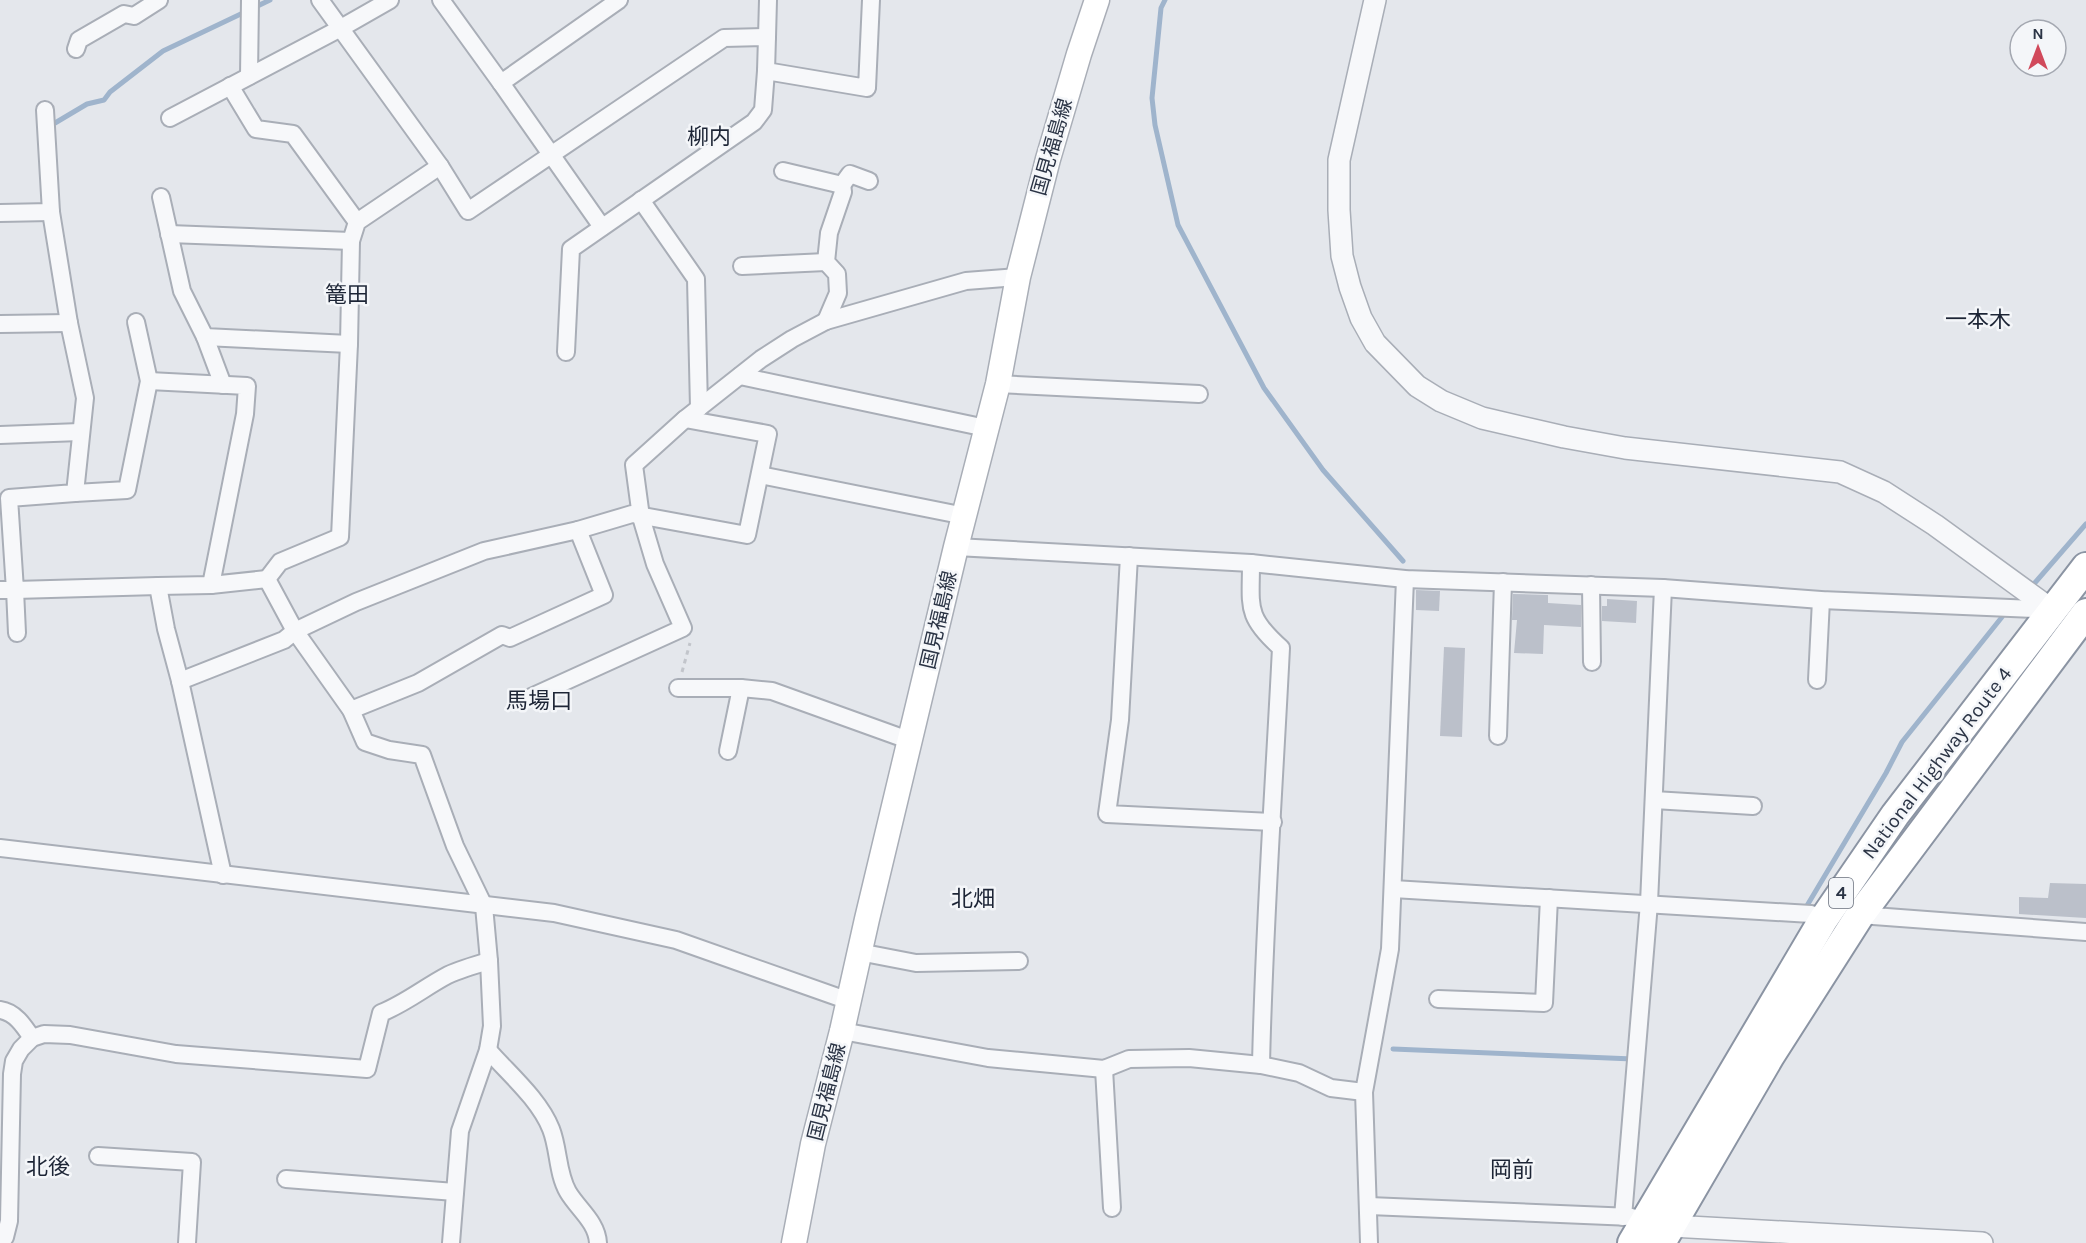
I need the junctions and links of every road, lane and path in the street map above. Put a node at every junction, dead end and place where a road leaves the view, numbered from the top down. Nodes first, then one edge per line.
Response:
1 (159, 0) edge
2 (320, 0) edge
3 (390, 0) edge
4 (441, 0) edge
5 (619, 0) edge
6 (768, 0) edge
7 (871, 0) edge
8 (1097, 0) edge
9 (1375, 0) edge
10 (250, 6) edge
11 (341, 28) junction
12 (767, 37) junction
13 (76, 49) dead end
14 (766, 71) junction
15 (249, 76) junction
16 (501, 83) junction
17 (230, 86) junction
18 (45, 110) dead end
19 (170, 118) dead end
20 (552, 156) junction
21 (440, 166) junction
22 (783, 171) dead end
23 (869, 181) dead end
24 (842, 185) junction
25 (161, 197) dead end
26 (641, 200) junction
27 (51, 212) junction
28 (0, 213) edge
29 (357, 222) junction
30 (602, 227) junction
31 (169, 234) junction
32 (351, 241) junction
33 (826, 262) junction
34 (742, 266) dead end
35 (1018, 277) junction
36 (826, 321) junction
37 (136, 322) dead end
38 (69, 323) junction
39 (0, 324) edge
40 (205, 337) junction
41 (349, 344) junction
42 (566, 352) dead end
43 (740, 376) junction
44 (149, 381) junction
45 (998, 384) junction
46 (223, 385) junction
47 (1199, 394) dead end
48 (699, 408) junction
49 (685, 419) junction
50 (986, 428) junction
51 (80, 432) junction
52 (0, 435) edge
53 (760, 475) junction
54 (75, 493) junction
55 (965, 516) junction
56 (641, 517) junction
57 (578, 530) junction
58 (957, 547) junction
59 (1129, 556) junction
60 (1251, 563) junction
61 (2086, 567) edge
62 (267, 579) junction
63 (1405, 579) junction
64 (1503, 582) junction
65 (211, 585) junction
66 (1591, 585) junction
67 (158, 586) junction
68 (1663, 588) junction
69 (7, 590) edge
70 (1821, 600) junction
71 (2052, 610) junction
72 (2086, 613) edge
73 (683, 628) junction
74 (295, 630) junction
75 (17, 633) dead end
76 (1592, 662) dead end
77 (1817, 680) dead end
78 (180, 681) junction
79 (678, 688) joint
80 (741, 688) junction
81 (531, 697) dead end
82 (351, 710) junction
83 (1498, 736) dead end
84 (911, 741) junction
85 (728, 751) dead end
86 (1654, 800) junction
87 (1753, 806) dead end
88 (1273, 822) junction
89 (0, 848) edge
90 (223, 874) junction
91 (1393, 889) junction
92 (1549, 898) junction
93 (1646, 901) junction
94 (484, 906) junction
95 (1860, 915) junction
96 (1823, 920) junction
97 (2086, 932) edge
98 (860, 952) junction
99 (489, 961) junction
100 (1019, 961) dead end
101 (1438, 999) dead end
102 (849, 1001) junction
103 (0, 1010) edge
104 (842, 1032) junction
105 (32, 1038) junction
106 (488, 1050) junction
107 (1261, 1065) junction
108 (1104, 1069) junction
109 (1364, 1092) junction
110 (98, 1156) dead end
111 (286, 1179) dead end
112 (455, 1192) junction
113 (1369, 1206) junction
114 (1112, 1208) dead end
115 (1647, 1229) edge
116 (2, 1243) edge
117 (187, 1243) edge
118 (451, 1243) edge
119 (598, 1243) edge
120 (795, 1243) edge
121 (1369, 1243) edge
122 (1982, 1243) edge

1 - 13 street
2 - 11 street
3 - 11 street
4 - 16 street
5 - 16 street
6 - 12 street
7 - 14 street
8 - 35 main road, 国見福島線
9 - 71 street
10 - 15 street
11 - 15 street
11 - 21 street
12 - 14 street
12 - 20 street
14 - 26 street
15 - 17 street
16 - 20 street
17 - 19 street
17 - 29 street
18 - 27 street
20 - 21 street
20 - 30 street
21 - 29 street
22 - 24 street
23 - 24 street
24 - 33 street
25 - 31 street
26 - 30 street
26 - 48 street
27 - 28 street
27 - 38 street
29 - 32 street
30 - 42 street
31 - 32 street
31 - 40 street
32 - 41 street
33 - 34 street
33 - 36 street
35 - 36 street
35 - 45 main road, 国見福島線
36 - 43 street
37 - 44 street
38 - 39 street
38 - 51 street
40 - 41 street
40 - 46 street
41 - 62 street
43 - 48 street
43 - 50 street
44 - 46 street
44 - 54 street
45 - 47 street
45 - 50 main road, 国見福島線
46 - 65 street
48 - 49 street
49 - 53 street
49 - 56 street
50 - 55 main road, 国見福島線
51 - 52 street
51 - 54 street
53 - 55 street
53 - 56 street
54 - 69 street
55 - 58 main road, 国見福島線
56 - 57 street
56 - 73 street
57 - 74 street
57 - 82 street
58 - 59 street
58 - 84 main road, 国見福島線
59 - 60 street
59 - 88 street
60 - 63 street
60 - 88 street
61 - 71 highway, National Highway Route 4 / 4
62 - 65 street
62 - 74 street
63 - 64 street
63 - 91 street
64 - 66 street
64 - 83 street
65 - 67 street
66 - 68 street
66 - 76 street
67 - 69 street
67 - 78 street
68 - 70 street
68 - 86 street
69 - 75 street
70 - 71 street
70 - 77 street
71 - 72 street
71 - 96 highway, National Highway Route 4 / 4
72 - 95 highway, National Highway Route 4 / 4
73 - 79 path
73 - 81 street
74 - 78 street
74 - 82 street
78 - 90 street
79 - 80 street
80 - 84 street
80 - 85 street
82 - 94 street
84 - 98 main road, 国見福島線
86 - 87 street
86 - 93 street
88 - 107 street
89 - 90 street
90 - 94 street
91 - 92 street
91 - 109 street
92 - 93 street
92 - 101 street
93 - 96 street
93 - 115 street
94 - 99 street
94 - 102 street
95 - 97 street
95 - 115 highway, National Highway Route 4 / 4
96 - 115 highway, National Highway Route 4 / 4
98 - 100 street
98 - 102 main road, 国見福島線
99 - 105 street
99 - 106 street
102 - 104 main road, 国見福島線
103 - 105 street
104 - 108 street
104 - 120 main road, 国見福島線
105 - 116 street
106 - 112 street
106 - 119 street
107 - 108 street
107 - 109 street
108 - 114 street
109 - 113 street
110 - 117 street
111 - 112 street
112 - 118 street
113 - 115 street
113 - 121 street
115 - 122 street

